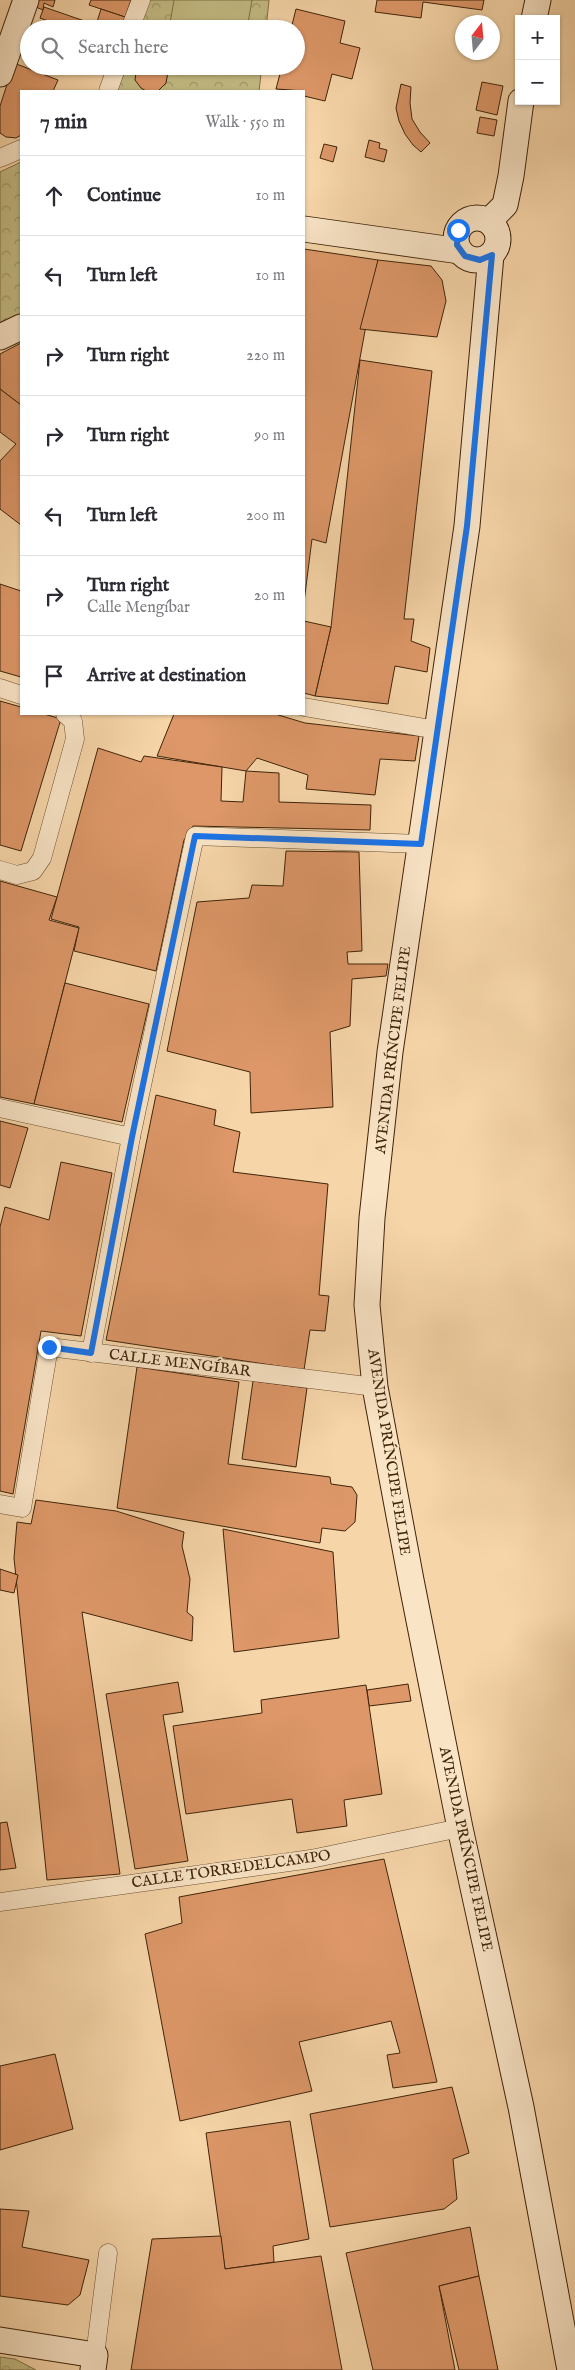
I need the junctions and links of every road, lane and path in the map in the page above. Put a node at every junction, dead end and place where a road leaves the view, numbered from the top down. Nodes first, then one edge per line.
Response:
1 (26, 0) edge
2 (141, 0) edge
3 (538, 0) edge
4 (535, 15) edge
5 (133, 20) edge
6 (0, 74) edge
7 (114, 75) edge
8 (108, 90) edge
9 (520, 105) edge
10 (20, 149) edge
11 (0, 158) edge
12 (489, 221) junction
13 (305, 229) edge
14 (460, 251) junction
15 (492, 255) junction
16 (20, 327) edge
17 (0, 337) edge
18 (0, 688) edge
19 (20, 695) edge
20 (305, 707) edge
21 (66, 715) edge
22 (437, 730) junction
23 (421, 844) junction
24 (0, 870) edge
25 (0, 1108) edge
26 (132, 1137) junction
27 (91, 1353) junction
28 (375, 1388) junction
29 (0, 1504) edge
30 (460, 1828) junction
31 (0, 1902) edge
32 (108, 2253) dead end
33 (0, 2340) edge
34 (94, 2362) edge
35 (570, 2370) edge

1 - 6 main road
2 - 5 street
3 - 4 main road
7 - 8 street
9 - 12 main road
10 - 11 street
12 - 14 main road
12 - 15 main road
13 - 14 main road
14 - 15 main road
15 - 22 main road, AVENIDA PRÍNCIPE FELIPE
16 - 17 main road
18 - 19 street
20 - 22 street
21 - 24 street
22 - 23 main road, AVENIDA PRÍNCIPE FELIPE
23 - 26 street
23 - 28 main road, AVENIDA PRÍNCIPE FELIPE
25 - 26 street
26 - 27 street
27 - 28 street, CALLE MENGÍBAR
27 - 29 street, CALLE MENGÍBAR
28 - 30 main road, AVENIDA PRÍNCIPE FELIPE
30 - 31 street, CALLE TORREDELCAMPO
30 - 35 main road, AVENIDA PRÍNCIPE FELIPE
32 - 34 street
33 - 34 main road

